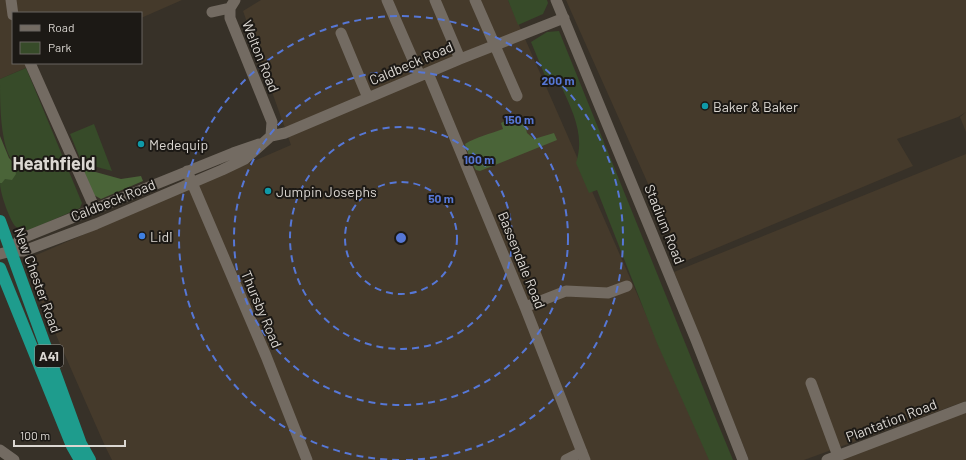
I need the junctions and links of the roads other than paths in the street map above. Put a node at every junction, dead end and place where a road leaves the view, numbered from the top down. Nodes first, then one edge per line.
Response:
1 (11, 0) edge
2 (387, 0) edge
3 (435, 0) edge
4 (475, 0) edge
5 (556, 0) edge
6 (232, 4) edge
7 (13, 12) edge
8 (212, 12) dead end
9 (564, 18) junction
10 (341, 33) dead end
11 (494, 45) junction
12 (460, 59) junction
13 (30, 64) edge
14 (424, 74) junction
15 (517, 96) dead end
16 (368, 98) junction
17 (267, 139) junction
18 (187, 171) junction
19 (192, 183) junction
20 (142, 204) junction
21 (95, 209) junction
22 (0, 221) edge
23 (12, 251) junction
24 (0, 254) edge
25 (0, 268) edge
26 (627, 286) dead end
27 (526, 307) junction
28 (40, 367) junction
29 (810, 383) dead end
30 (966, 408) edge
31 (0, 450) edge
32 (584, 456) edge
33 (838, 456) junction
34 (14, 460) edge
35 (80, 460) edge
36 (90, 460) edge
37 (307, 460) edge
38 (566, 460) edge
39 (743, 460) edge
40 (827, 460) edge

1 - 7 street
2 - 14 street, Bassendale Road
3 - 12 street
4 - 11 street
5 - 9 street, Stadium Road
6 - 8 street
6 - 17 street, Welton Road
9 - 11 street, Caldbeck Road
9 - 39 street, Stadium Road
10 - 16 street
11 - 12 street, Caldbeck Road
11 - 15 street
12 - 14 street, Caldbeck Road
13 - 21 street
14 - 16 street, Caldbeck Road
14 - 27 street, Bassendale Road
16 - 17 street, Caldbeck Road
17 - 18 street, Caldbeck Road
17 - 19 street, Caldbeck Road
18 - 19 street, Thursby Road
18 - 21 street, Caldbeck Road
19 - 20 street, Caldbeck Road
19 - 37 street, Thursby Road
20 - 21 street
20 - 23 street, Caldbeck Road
21 - 23 street, Caldbeck Road
22 - 23 highway, New Chester Road / A41
23 - 24 street, Caldbeck Road
23 - 28 highway
23 - 36 highway, New Chester Road / A41
25 - 28 highway, New Chester Road / A41
26 - 27 street
27 - 32 street, Bassendale Road
28 - 35 highway, New Chester Road / A41
29 - 33 street
30 - 33 street, Plantation Road
31 - 34 street
32 - 38 street
33 - 40 street, Plantation Road

